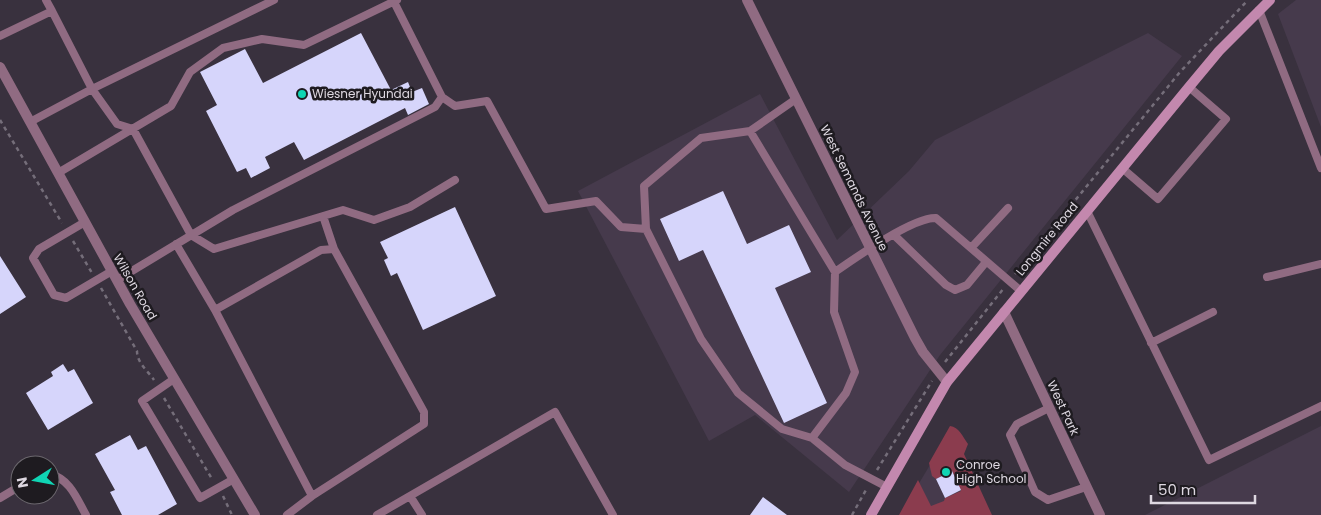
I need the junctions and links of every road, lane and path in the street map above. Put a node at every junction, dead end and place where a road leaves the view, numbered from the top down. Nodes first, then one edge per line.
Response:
1 (46, 0) edge
2 (274, 0) edge
3 (395, 0) edge
4 (748, 0) edge
5 (1270, 0) edge
6 (1260, 10) junction
7 (52, 11) junction
8 (0, 36) edge
9 (0, 67) edge
10 (1189, 87) junction
11 (92, 90) junction
12 (442, 97) junction
13 (796, 99) junction
14 (0, 120) edge
15 (30, 122) junction
16 (133, 129) junction
17 (750, 131) junction
18 (1122, 168) junction
19 (1321, 168) edge
20 (58, 173) junction
21 (455, 180) dead end
22 (1008, 208) dead end
23 (1087, 211) junction
24 (323, 216) junction
25 (85, 222) junction
26 (646, 229) junction
27 (68, 233) junction
28 (191, 235) junction
29 (894, 235) junction
30 (176, 244) junction
31 (869, 247) junction
32 (971, 248) junction
33 (334, 249) junction
34 (986, 262) junction
35 (1321, 264) edge
36 (112, 271) junction
37 (835, 272) junction
38 (1267, 277) dead end
39 (96, 280) junction
40 (117, 280) junction
41 (1021, 291) junction
42 (216, 310) junction
43 (1004, 312) junction
44 (1213, 312) dead end
45 (1151, 343) junction
46 (174, 379) junction
47 (947, 382) junction
48 (159, 389) junction
49 (1321, 406) edge
50 (1049, 408) junction
51 (812, 438) junction
52 (60, 478) edge
53 (234, 479) junction
54 (887, 487) junction
55 (1086, 487) junction
56 (218, 488) junction
57 (312, 496) junction
58 (410, 496) junction
59 (86, 515) edge
60 (232, 515) edge
61 (255, 515) edge
62 (287, 515) edge
63 (377, 515) edge
64 (422, 515) edge
65 (614, 515) edge
66 (872, 515) edge
67 (1100, 515) edge

1 - 7 lane
2 - 11 lane
3 - 12 lane
3 - 16 lane
4 - 13 street, West Semands Avenue
5 - 6 main road, Longmire Road
6 - 10 main road, Longmire Road
6 - 19 lane
7 - 8 lane
7 - 11 lane
9 - 15 street, Wilson Road
10 - 18 main road, Longmire Road
10 - 18 lane
11 - 15 lane
11 - 16 lane
12 - 26 lane
12 - 28 lane
13 - 17 lane
13 - 31 street, West Semands Avenue
14 - 27 path
15 - 20 street, Wilson Road
16 - 20 lane
16 - 28 lane
17 - 26 lane
17 - 37 lane
18 - 23 main road, Longmire Road
20 - 25 street, Wilson Road
21 - 24 lane
22 - 32 lane
23 - 41 main road, Longmire Road
23 - 45 lane
24 - 28 lane
24 - 33 lane
25 - 27 lane
25 - 36 street, Wilson Road
26 - 51 lane
27 - 39 path
27 - 39 lane
28 - 30 lane
29 - 31 lane
29 - 32 lane
29 - 34 lane
30 - 40 lane
30 - 42 lane
31 - 37 lane
31 - 47 street, West Semands Avenue
32 - 34 lane
33 - 42 lane
33 - 57 lane
34 - 41 lane
35 - 38 lane
36 - 39 lane
36 - 40 street, Wilson Road
37 - 51 lane
39 - 48 path
40 - 46 street, Wilson Road
41 - 43 main road, Longmire Road
42 - 57 lane
43 - 47 main road, Longmire Road
43 - 50 street, West Park
44 - 45 lane
45 - 49 lane
46 - 48 lane
46 - 53 street, Wilson Road
47 - 54 main road, Longmire Road
48 - 56 path
48 - 56 lane
50 - 55 street, West Park
50 - 55 lane
51 - 54 lane
52 - 59 lane
53 - 56 lane
53 - 61 street, Wilson Road
54 - 66 main road, Longmire Road
55 - 67 street, West Park
56 - 60 path
57 - 62 lane
58 - 63 lane
58 - 64 lane
58 - 65 lane

